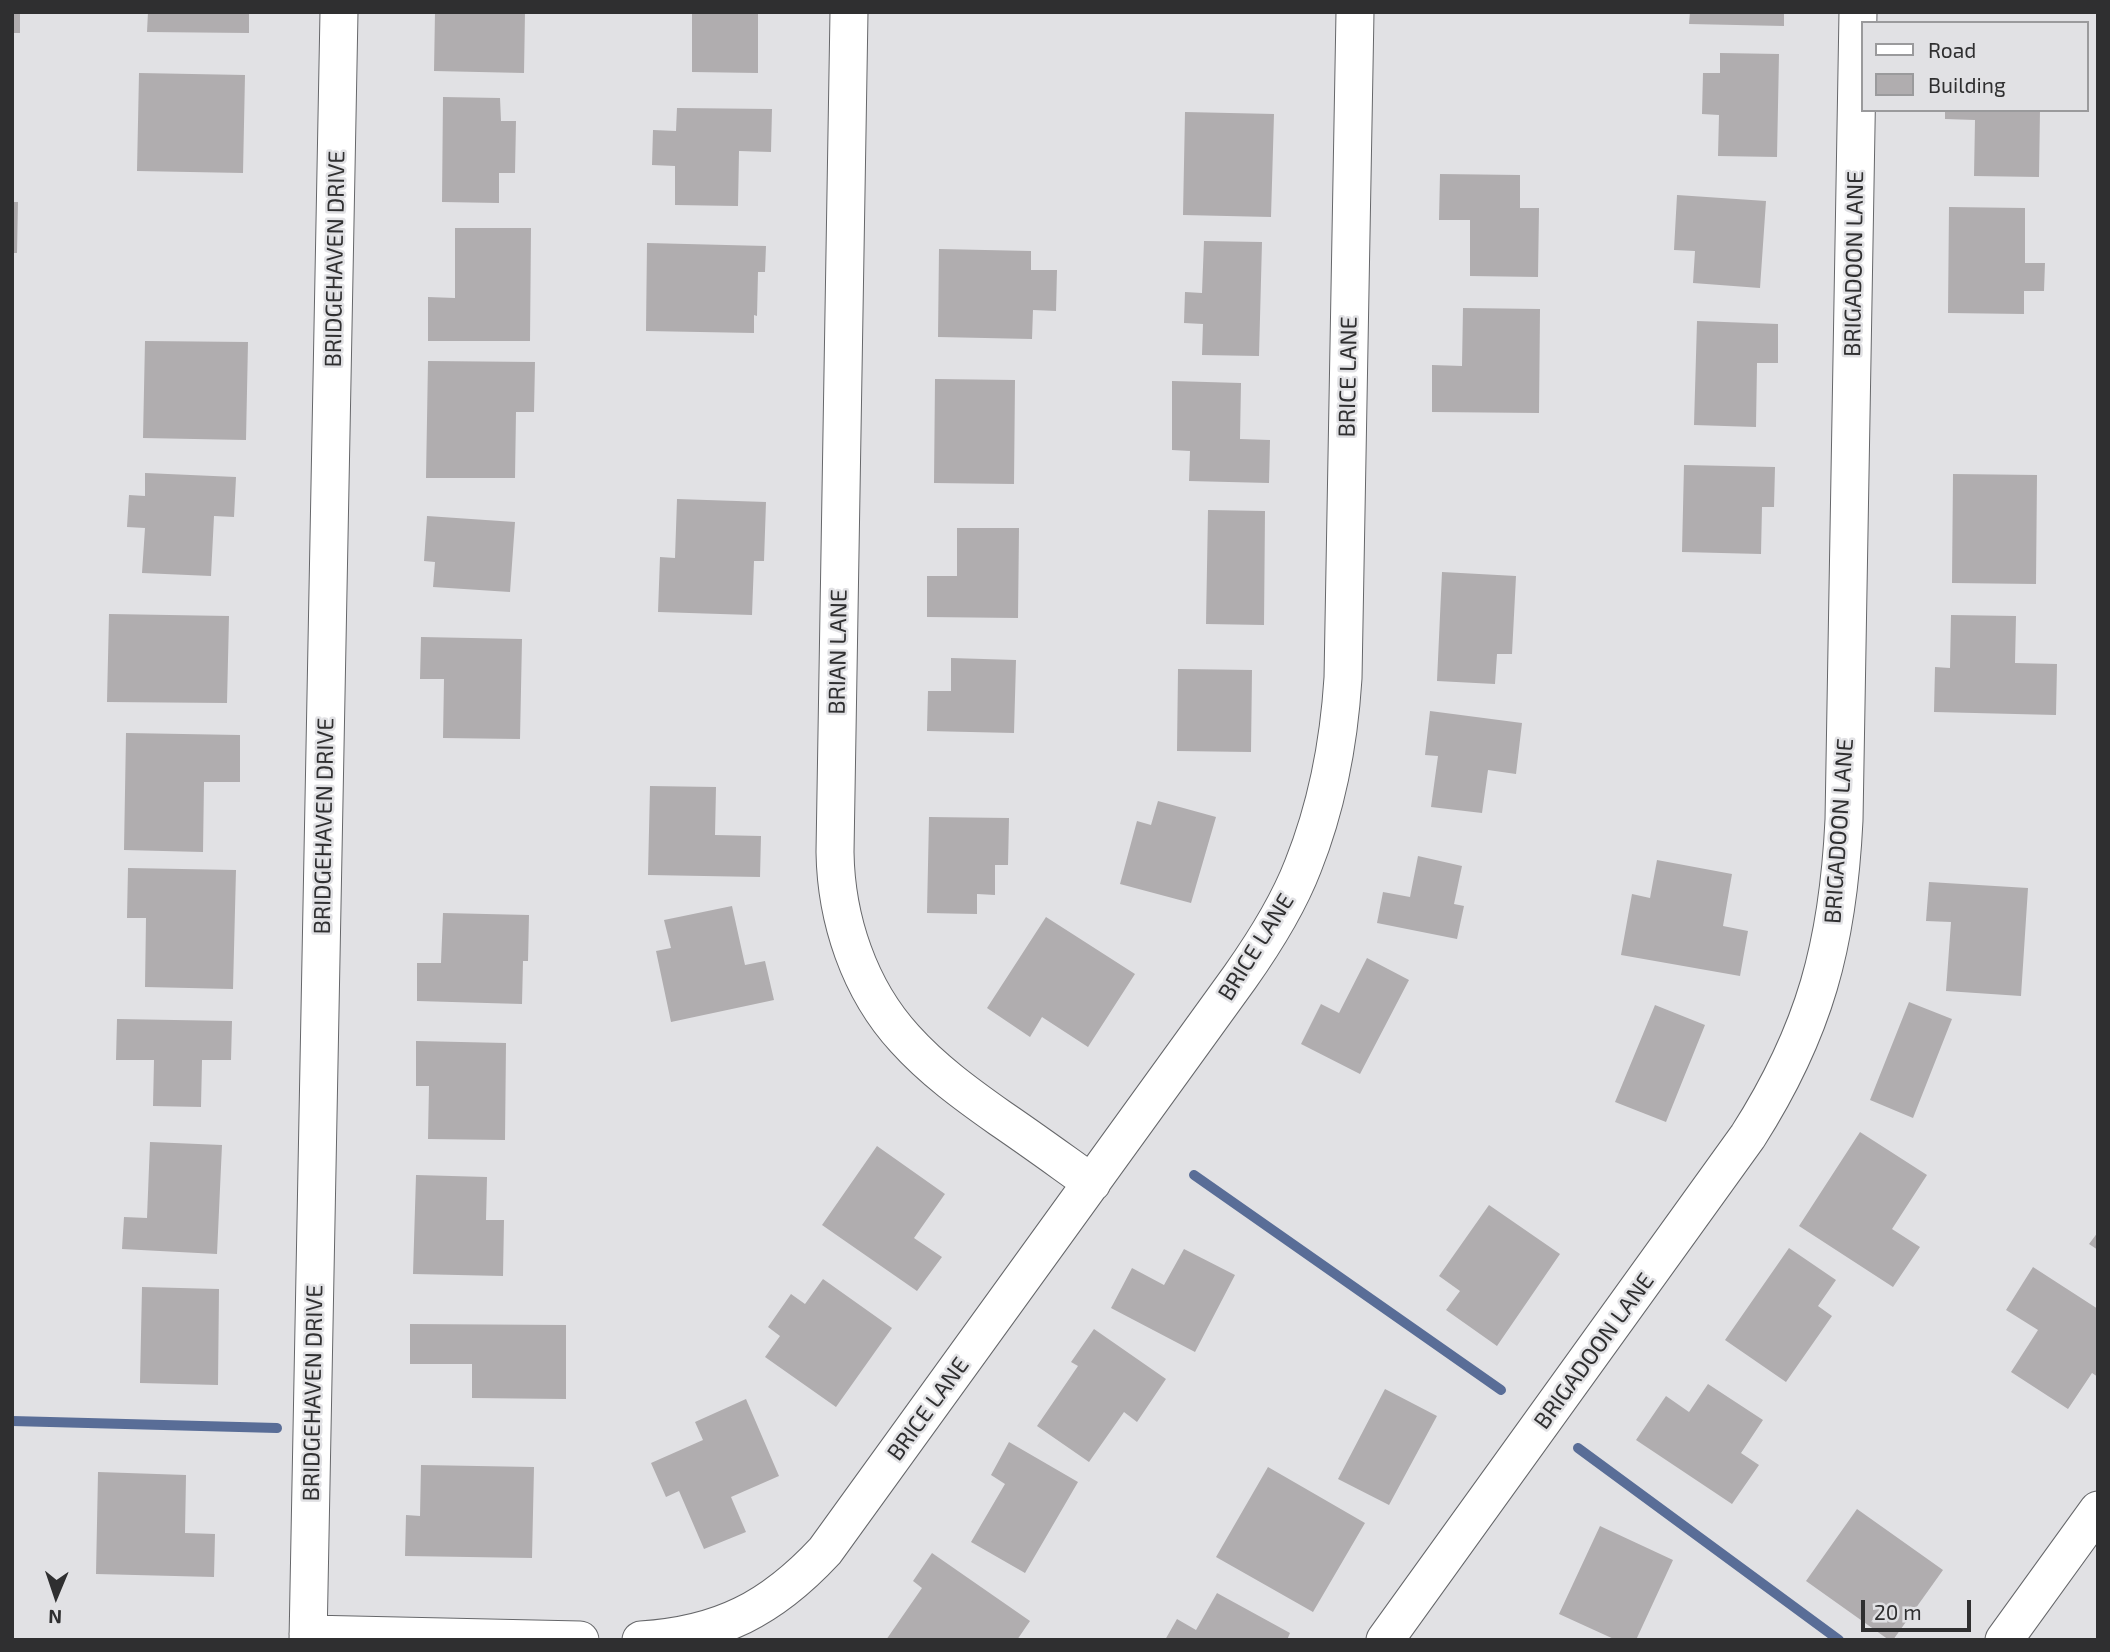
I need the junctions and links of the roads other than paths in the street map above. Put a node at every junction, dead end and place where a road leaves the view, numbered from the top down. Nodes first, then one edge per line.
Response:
1 (339, 12) edge
2 (849, 12) edge
3 (1355, 12) edge
4 (1858, 12) edge
5 (1092, 1183) junction
6 (2098, 1510) edge
7 (308, 1637) edge
8 (580, 1640) edge
9 (641, 1640) edge
10 (1385, 1640) edge
11 (2004, 1640) edge

1 - 7 street, BRIDGEHAVEN DRIVE
2 - 5 street, BRIAN LANE
3 - 5 street, BRICE LANE
4 - 10 street, BRIGADOON LANE
5 - 9 street, BRICE LANE
6 - 11 street
7 - 8 street

